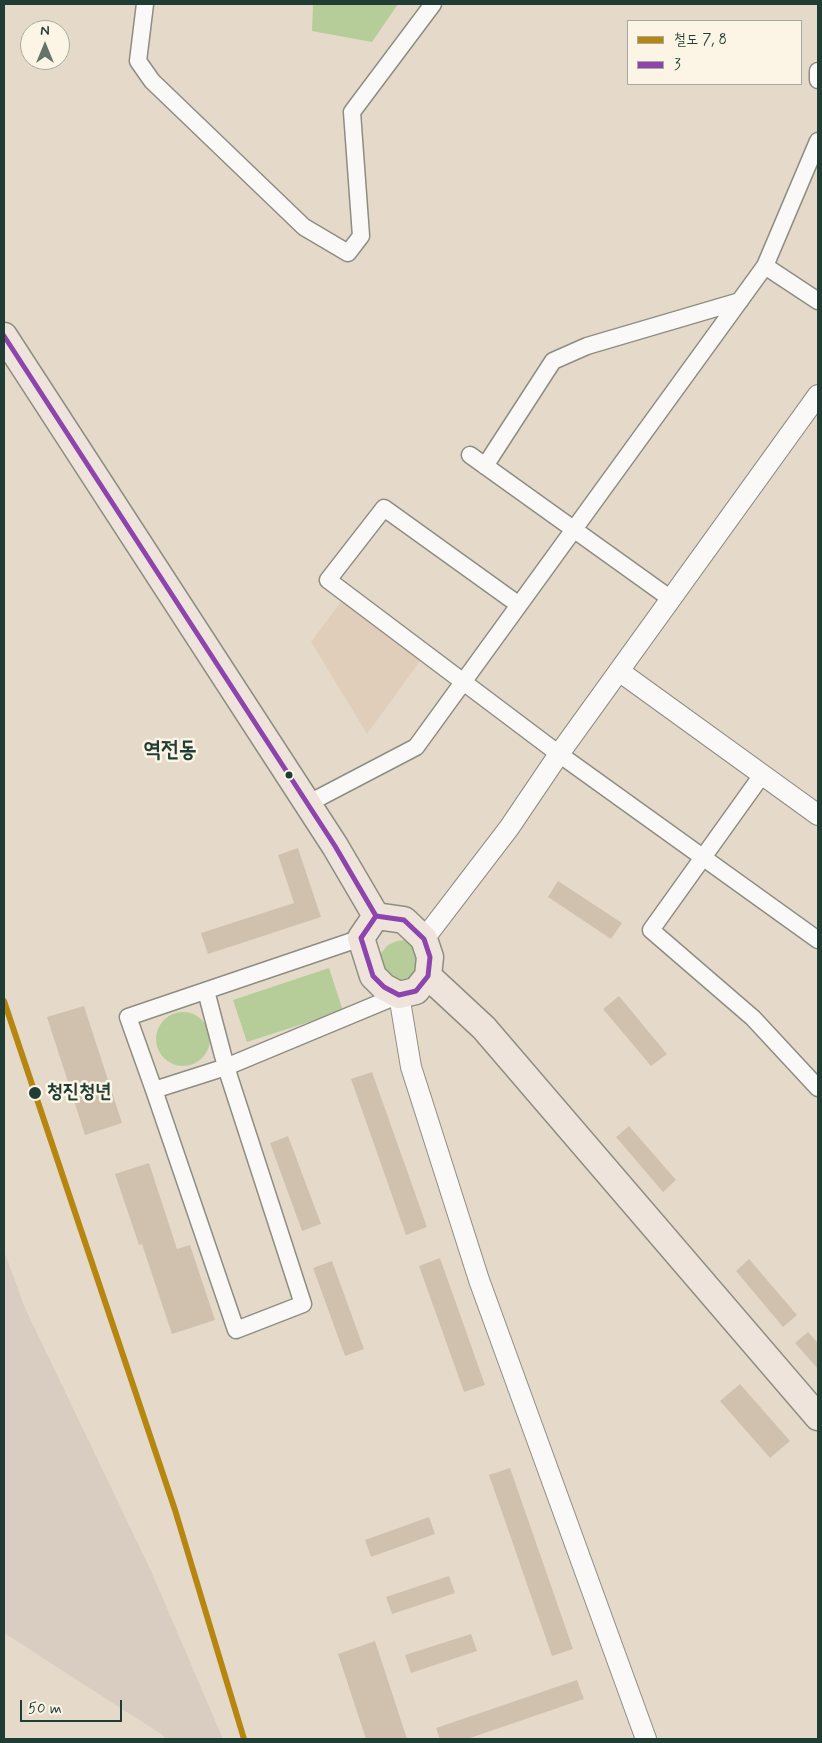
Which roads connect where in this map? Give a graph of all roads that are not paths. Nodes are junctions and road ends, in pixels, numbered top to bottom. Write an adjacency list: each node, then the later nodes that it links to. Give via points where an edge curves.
1 (145, 4): 2 (street, via 138,62 152,80 304,227 348,253 361,236 352,112)
2 (433, 4)
3 (818, 71): 4 (street)
4 (818, 80)
5 (818, 141): 7 (street)
6 (818, 173): 7 (street)
7 (802, 180): 8 (street)
8 (765, 266): 9 (street); 10 (street)
9 (740, 301): 14 (street, via 587,346 553,362); 15 (street)
10 (818, 301)
11 (4, 336): 22 (highway)
12 (818, 395): 16 (street)
13 (470, 455): 14 (street)
14 (485, 466): 15 (street)
15 (574, 529): 16 (street); 17 (street)
16 (671, 599): 18 (street)
17 (519, 605): 19 (street); 19 (street, via 384,508 328,580)
18 (619, 671): 20 (street); 21 (street)
19 (463, 682): 20 (street); 22 (street, via 416,747)
20 (559, 754): 24 (street); 27 (street, via 509,828)
21 (762, 775): 23 (street); 24 (street)
22 (307, 804): 25 (highway)
23 (818, 815)
24 (703, 858): 28 (street); 33 (street, via 650,930 754,1018)
25 (376, 916): 26 (highway); 27 (highway, via 404,920)
26 (361, 938): 30 (street); 31 (highway, via 373,976)
27 (424, 939): 29 (highway, via 430,957)
28 (818, 940)
29 (428, 976): 31 (highway, via 416,990); 35 (highway, via 484,1028)
30 (206, 991): 32 (street); 34 (street, via 128,1017)
31 (399, 995): 32 (street); 36 (street, via 411,1067 479,1280)
32 (226, 1067): 34 (street); 34 (street, via 303,1304 236,1330)
33 (818, 1088)
34 (154, 1090)
35 (818, 1417)
36 (646, 1739)

